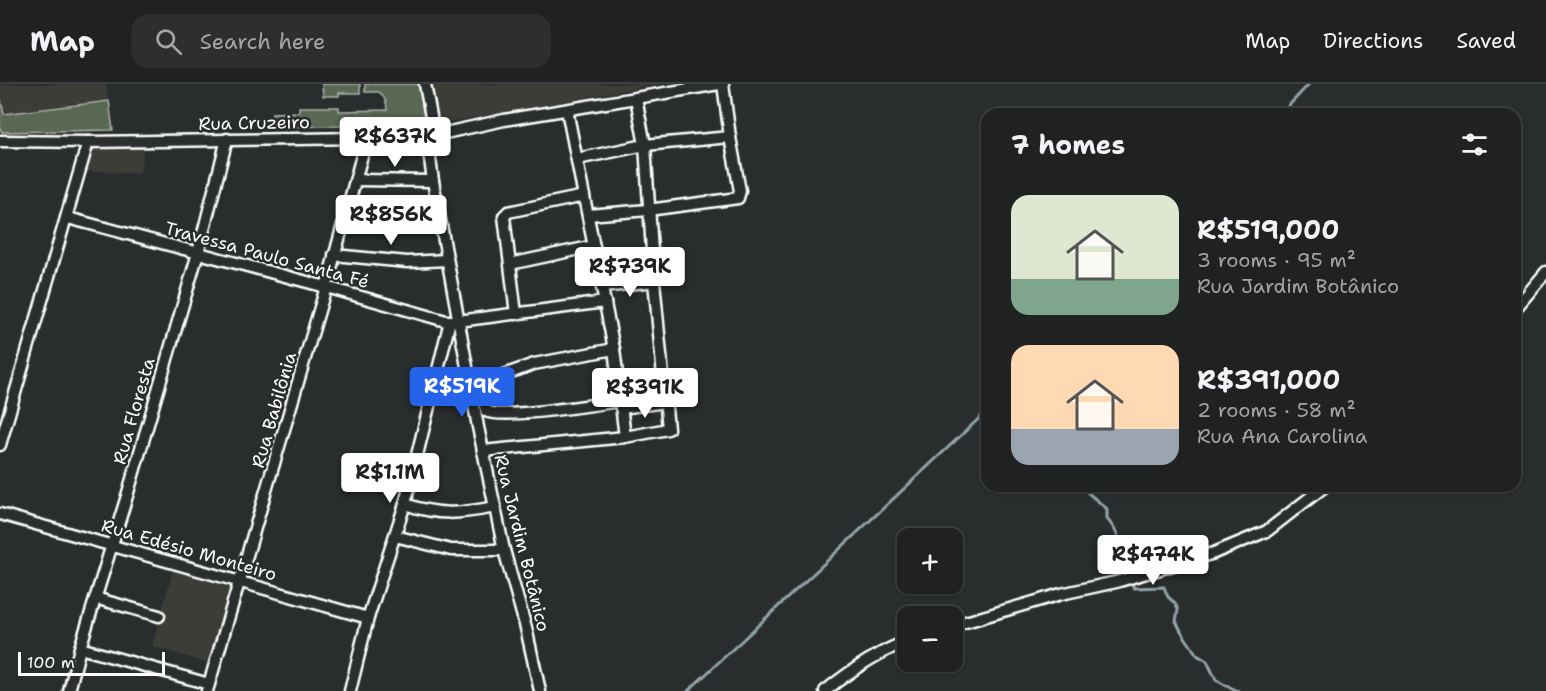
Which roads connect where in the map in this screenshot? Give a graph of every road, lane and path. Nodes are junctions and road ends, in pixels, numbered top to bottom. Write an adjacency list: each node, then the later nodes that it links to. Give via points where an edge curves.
1 (425, 84): 7 (street, Rua Jardim Botânico, via 432,122)
2 (719, 84): 4 (street, Rua Cruzeiro)
3 (723, 84): 8 (street)
4 (636, 98): 5 (street, Rua Cruzeiro); 12 (street)
5 (567, 110): 7 (street, Rua Cruzeiro); 13 (street)
6 (367, 137): 7 (street, Rua Cruzeiro); 9 (street, Rua Cruzeiro); 14 (street, Rua Babilônia)
7 (427, 137): 15 (street, Rua Jardim Botânico)
8 (730, 137): 12 (street); 17 (street, via 738,198)
9 (227, 140): 11 (street, Rua Cruzeiro); 23 (street, Rua Floresta)
10 (0, 141): 11 (street, Rua Cruzeiro)
11 (88, 142): 19 (street)
12 (645, 146): 13 (street); 17 (street)
13 (577, 159): 16 (street)
14 (357, 180): 15 (street); 20 (street, Rua Babilônia)
15 (433, 181): 21 (street, Rua Jardim Botânico)
16 (584, 196): 18 (street); 26 (street, via 505,213)
17 (648, 210): 18 (street); 28 (street)
18 (588, 215): 22 (street)
19 (68, 218): 23 (street, Travessa Paulo Santa Fé); 40 (street)
20 (345, 218): 21 (street); 24 (street, Rua Babilônia)
21 (440, 221): 25 (street, Rua Jardim Botânico)
22 (594, 246): 26 (street); 30 (street)
23 (198, 253): 29 (street, Travessa Paulo Santa Fé); 47 (street, Rua Floresta)
24 (334, 255): 25 (street); 29 (street, Rua Babilônia)
25 (447, 260): 34 (street, Rua Jardim Botânico)
26 (510, 264): 33 (street)
27 (1546, 272): 32 (street)
28 (654, 280): 30 (street); 37 (street)
29 (326, 287): 34 (street, Travessa Paulo Santa Fé); 49 (street, Rua Babilônia)
30 (602, 287): 31 (street)
31 (605, 302): 33 (street); 35 (street)
32 (1521, 302)
33 (516, 314): 34 (street)
34 (454, 321): 36 (street, Rua Jardim Botânico); 43 (street)
35 (614, 349): 36 (street, via 534,364); 38 (street)
36 (475, 382): 38 (street, via 486,411 493,414); 41 (street, Rua Jardim Botânico)
37 (665, 402): 38 (street); 39 (street, via 668,429)
38 (621, 404): 39 (street)
39 (625, 437): 41 (street)
40 (0, 445)
41 (483, 451): 44 (street, Rua Jardim Botânico)
42 (1317, 492): 53 (street, via 1267,531 1214,553)
43 (405, 504): 44 (street, via 452,514); 46 (street)
44 (495, 507): 48 (street, Rua Jardim Botânico)
45 (0, 514): 47 (street, Rua Edésio Monteiro)
46 (395, 536): 48 (street, via 451,550); 52 (street)
47 (110, 546): 49 (street, Rua Edésio Monteiro); 50 (street, Rua Floresta)
48 (504, 550): 59 (street, Rua Jardim Botânico)
49 (240, 582): 52 (street, Rua Edésio Monteiro); 56 (street, Rua Babilônia)
50 (95, 598): 51 (street); 55 (street, Rua Floresta)
51 (159, 616)
52 (368, 618): 58 (street)
53 (963, 623)
54 (897, 646): 60 (street, via 843,676)
55 (80, 648): 56 (street); 57 (street, Rua Floresta)
56 (208, 688)
57 (69, 691)
58 (350, 691)
59 (540, 691)
60 (825, 691)

